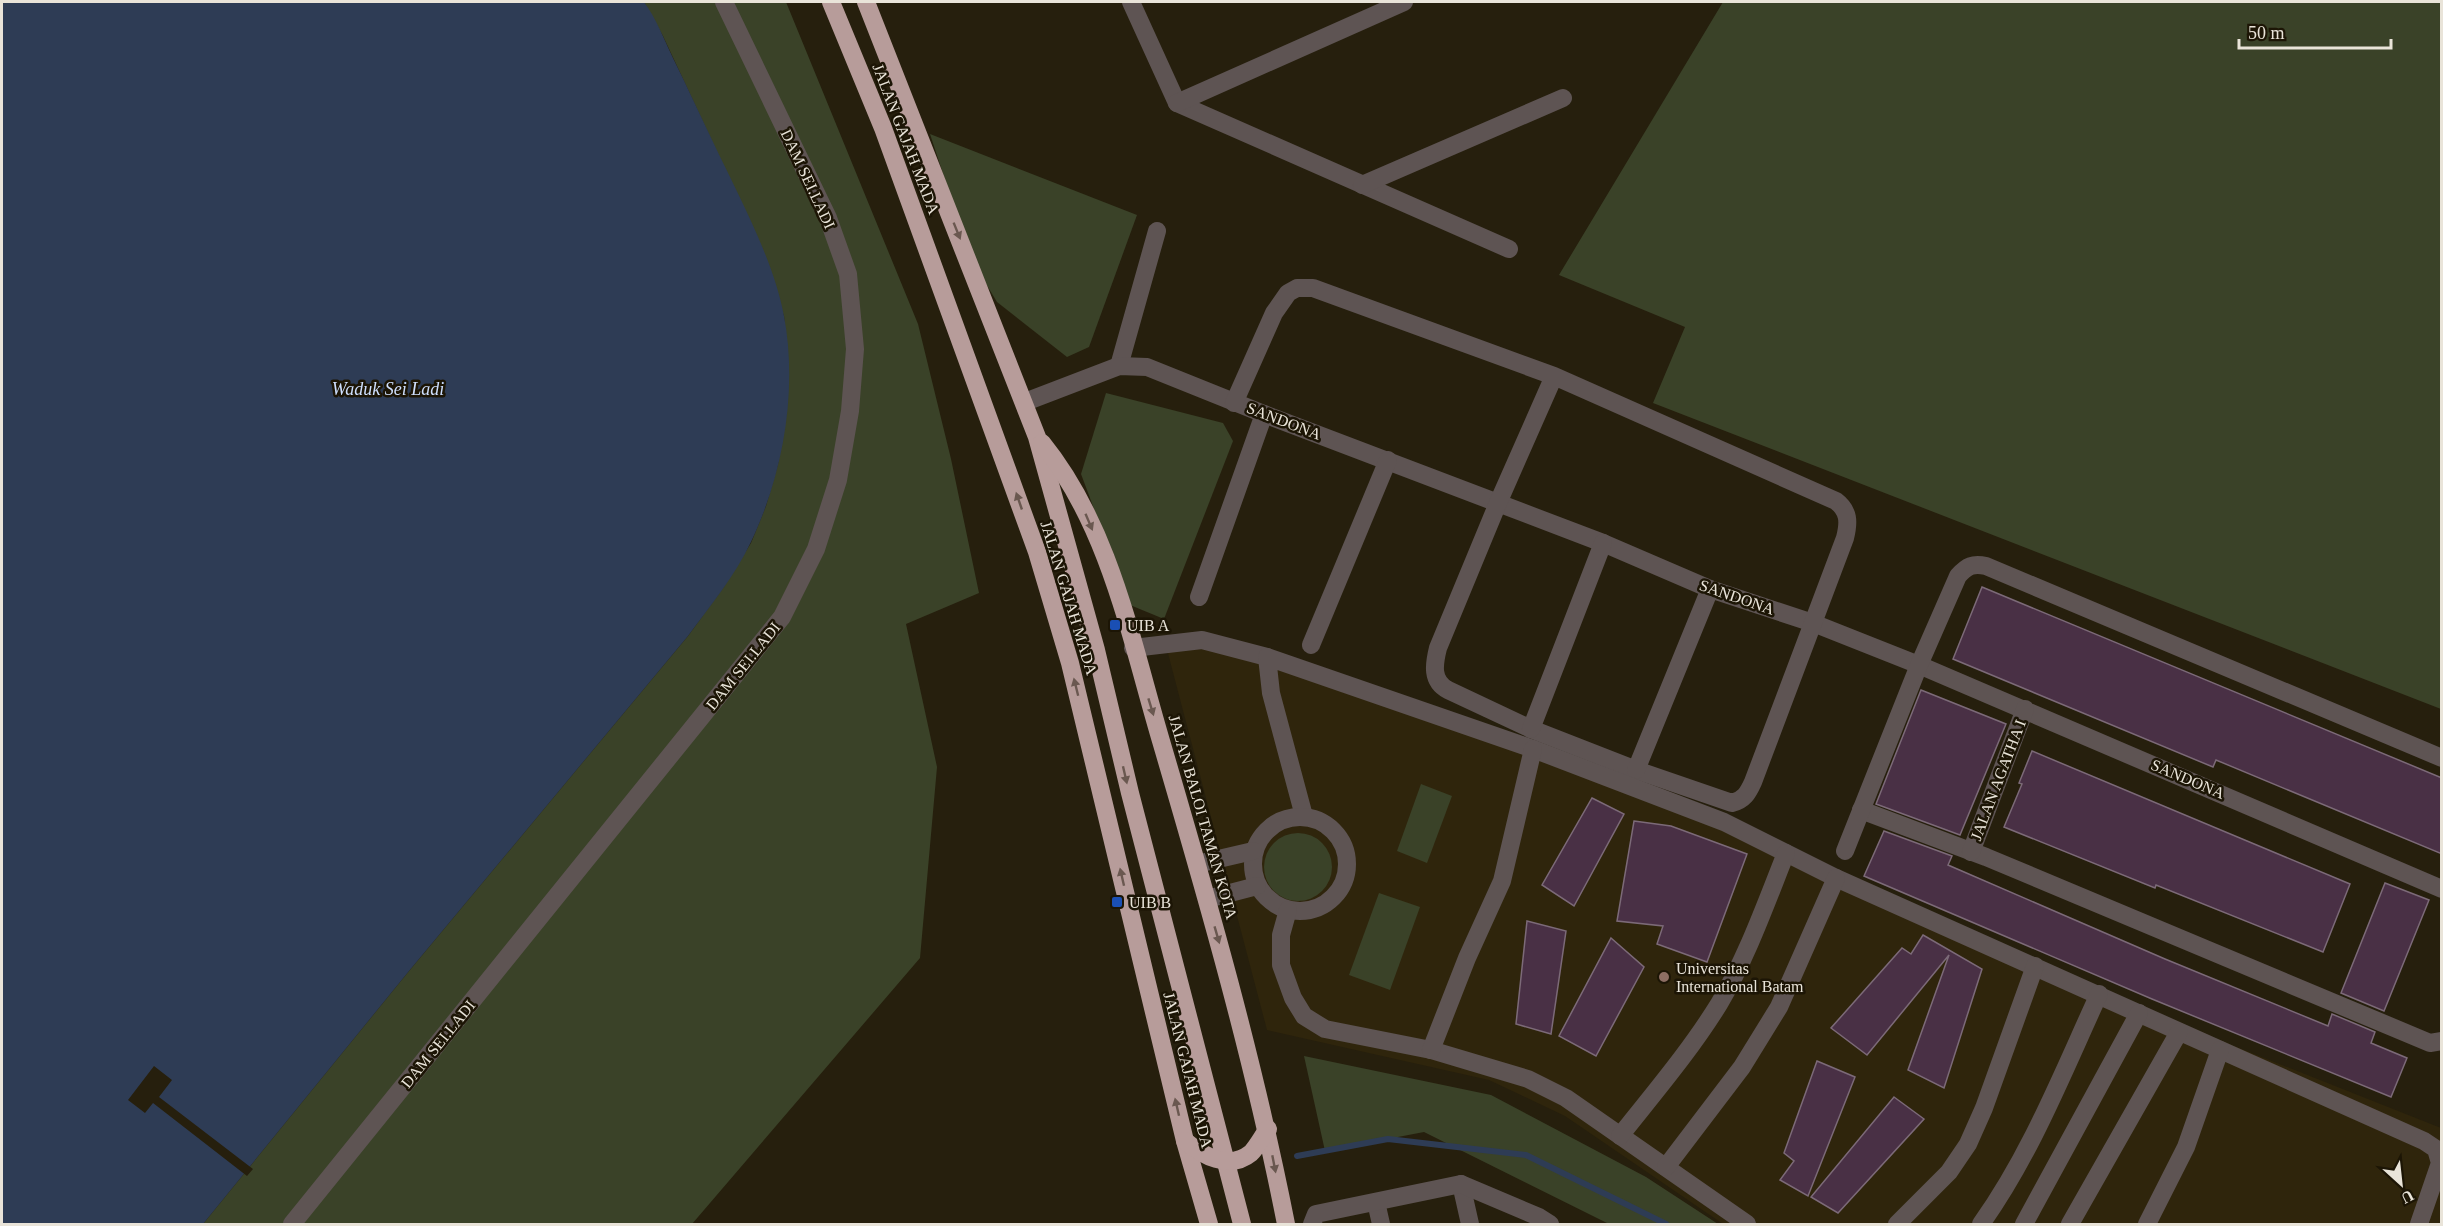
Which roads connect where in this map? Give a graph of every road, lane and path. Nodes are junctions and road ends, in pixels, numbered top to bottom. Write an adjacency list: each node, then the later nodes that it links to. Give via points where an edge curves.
1 (724, 2): 57 (street, DAM SEI.LADI, via 828,218 848,274 855,349 850,411 838,480 816,549 782,617)
2 (831, 2): 53 (highway, JALAN GAJAH MADA, one-way to 2, via 1070,663 1037,552 887,139)
3 (866, 2): 13 (highway, JALAN GAJAH MADA, one-way to 13)
4 (1131, 2): 7 (street)
5 (1404, 2): 7 (street)
6 (1563, 98): 8 (street)
7 (1177, 103): 8 (street)
8 (1362, 185): 10 (street)
9 (1157, 231): 11 (street)
10 (1509, 249)
11 (1119, 366): 13 (street, SANDONA); 14 (street, SANDONA, via 1147,367)
12 (1554, 376): 14 (street, via 1313,288 1297,288 1288,293 1274,313); 18 (street); 22 (street, via 1844,506 1848,524 1845,538)
13 (1025, 402): 16 (highway, JALAN GAJAH MADA)
14 (1234, 402): 15 (street, SANDONA)
15 (1264, 414): 17 (street, SANDONA); 21 (street)
16 (1037, 437): 24 (highway, JALAN BALOI TAMAN KOTA, one-way to 24, via 1080,498 1114,582); 59 (highway, JALAN GAJAH MADA, one-way to 59, via 1096,650)
17 (1388, 460): 18 (street, SANDONA); 23 (street)
18 (1498, 503): 19 (street, SANDONA); 28 (street, via 1438,648 1434,671 1440,686)
19 (1603, 543): 20 (street, SANDONA); 28 (street)
20 (1710, 589): 22 (street, SANDONA); 31 (street)
21 (1199, 597)
22 (1813, 623): 26 (street, SANDONA); 31 (street, via 1753,782 1741,801 1732,803)
23 (1311, 645)
24 (1133, 648): 25 (street, via 1202,640); 38 (highway, JALAN BALOI TAMAN KOTA, one-way to 38)
25 (1267, 657): 29 (street); 33 (street, via 1271,693)
26 (1919, 665): 27 (street, SANDONA); 30 (street, via 1958,576 1966,567 1976,564); 32 (street)
27 (2025, 709): 36 (street, JALAN AGATHA I); 41 (street, SANDONA)
28 (1531, 729): 31 (street)
29 (1533, 749): 37 (street, via 1724,822); 49 (street, via 1502,881)
30 (2442, 758)
31 (1636, 770)
32 (1861, 810): 35 (street); 36 (street)
33 (1304, 816): 34 (street, via 1272,825); 43 (street, via 1319,820 1342,841 1347,872 1342,887 1319,908 1304,912)
34 (1253, 851): 38 (street); 40 (street, via 1252,869)
35 (1845, 851)
36 (1971, 852): 48 (street, via 2430,1043)
37 (1786, 853): 39 (street); 52 (street, via 1719,1002)
38 (1197, 864): 42 (highway, JALAN BALOI TAMAN KOTA)
39 (1836, 878): 44 (street); 54 (street, via 1779,1007 1742,1067)
40 (1257, 886): 42 (street); 43 (street, via 1275,906)
41 (2442, 889)
42 (1207, 899): 51 (highway, JALAN BALOI TAMAN KOTA, one-way to 51)
43 (1288, 910): 49 (street, via 1281,935 1281,964 1304,1016 1325,1029)
44 (2035, 966): 45 (street); 66 (street, via 1968,1144 1949,1172)
45 (2099, 994): 46 (street); 67 (street, via 2041,1121 2005,1191)
46 (2139, 1013): 47 (street); 68 (street)
47 (2179, 1032): 50 (street); 69 (street)
48 (2442, 1041)
49 (1431, 1050): 52 (street, via 1528,1079 1566,1098)
50 (2220, 1050): 70 (street, via 2186,1147); 71 (street, via 2436,1149 2440,1163)
51 (1268, 1129): 53 (highway, via 1250,1154 1233,1160 1214,1160); 60 (highway, JALAN BALOI TAMAN KOTA, one-way to 60)
52 (1620, 1136): 54 (street)
53 (1185, 1141): 58 (highway, JALAN GAJAH MADA)
54 (1666, 1167): 65 (street)
55 (1469, 1187): 56 (street); 63 (street); 64 (street)
56 (1376, 1202): 61 (street, via 1316,1214); 62 (street)
57 (292, 1224)
58 (1209, 1224)
59 (1242, 1224)
60 (1286, 1224)
61 (1312, 1224)
62 (1381, 1224)
63 (1470, 1224)
64 (1550, 1224)
65 (1747, 1224)
66 (1897, 1224)
67 (1981, 1224)
68 (2024, 1224)
69 (2070, 1224)
70 (2146, 1224)
71 (2419, 1224)

